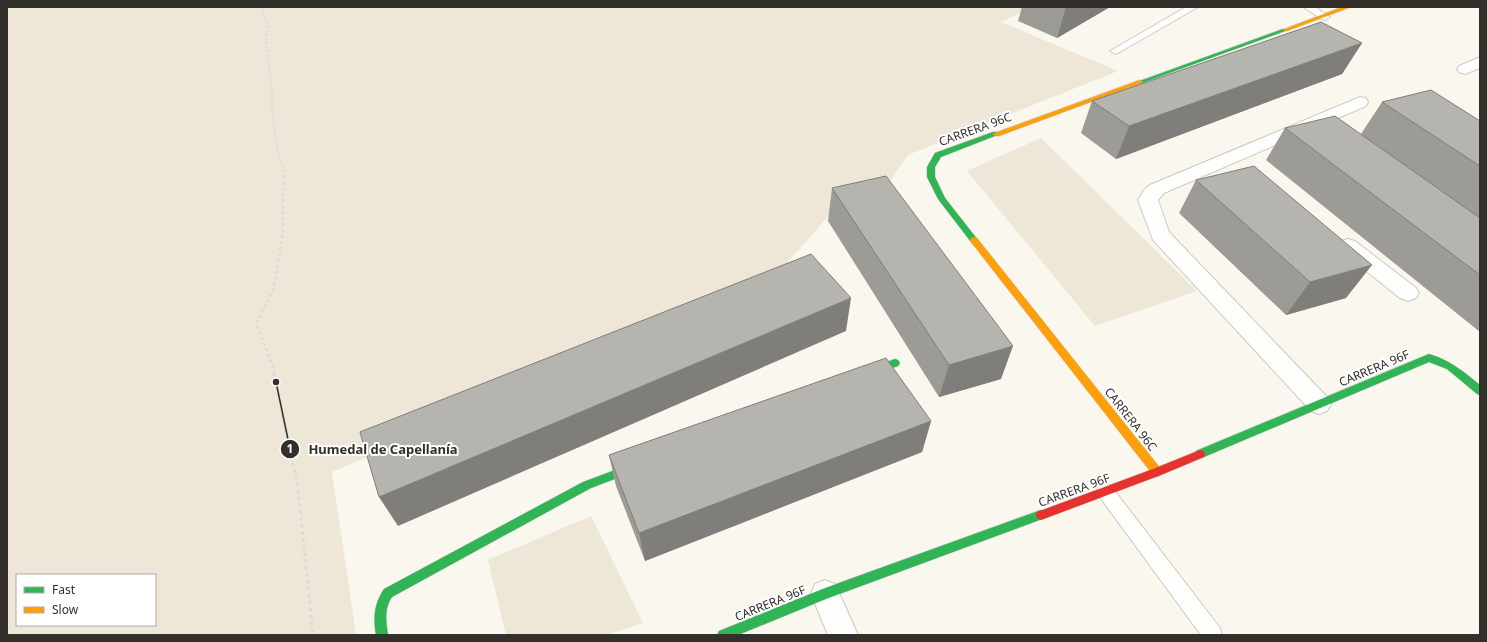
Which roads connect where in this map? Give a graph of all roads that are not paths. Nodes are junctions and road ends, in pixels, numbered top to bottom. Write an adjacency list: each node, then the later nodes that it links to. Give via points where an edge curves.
1 (1193, 7): 5 (lane)
2 (1308, 7): 4 (lane)
3 (1348, 7): 4 (street, CARRERA 96C)
4 (1325, 17): 18 (street, CARRERA 96C, via 938,155 930,164 929,174 942,199)
5 (1115, 51)
6 (1480, 62): 7 (street)
7 (1465, 69)
8 (1360, 102): 9 (street)
9 (1233, 156): 10 (street); 16 (street, via 1151,194 1148,200 1160,235)
10 (1252, 171)
11 (1333, 235): 12 (street)
12 (1408, 294)
13 (895, 362): 14 (street)
14 (851, 380)
15 (1480, 391): 16 (street, CARRERA 96F, via 1444,362 1429,358)
16 (1319, 404): 18 (street, CARRERA 96F)
17 (653, 459): 21 (street, via 587,485 388,593 378,611)
18 (1158, 472): 19 (street, CARRERA 96F)
19 (1105, 491): 20 (street, CARRERA 96F); 24 (lane)
20 (825, 594): 22 (street, CARRERA 96F); 23 (street)
21 (382, 635)
22 (723, 635)
23 (843, 635)
24 (1213, 635)

